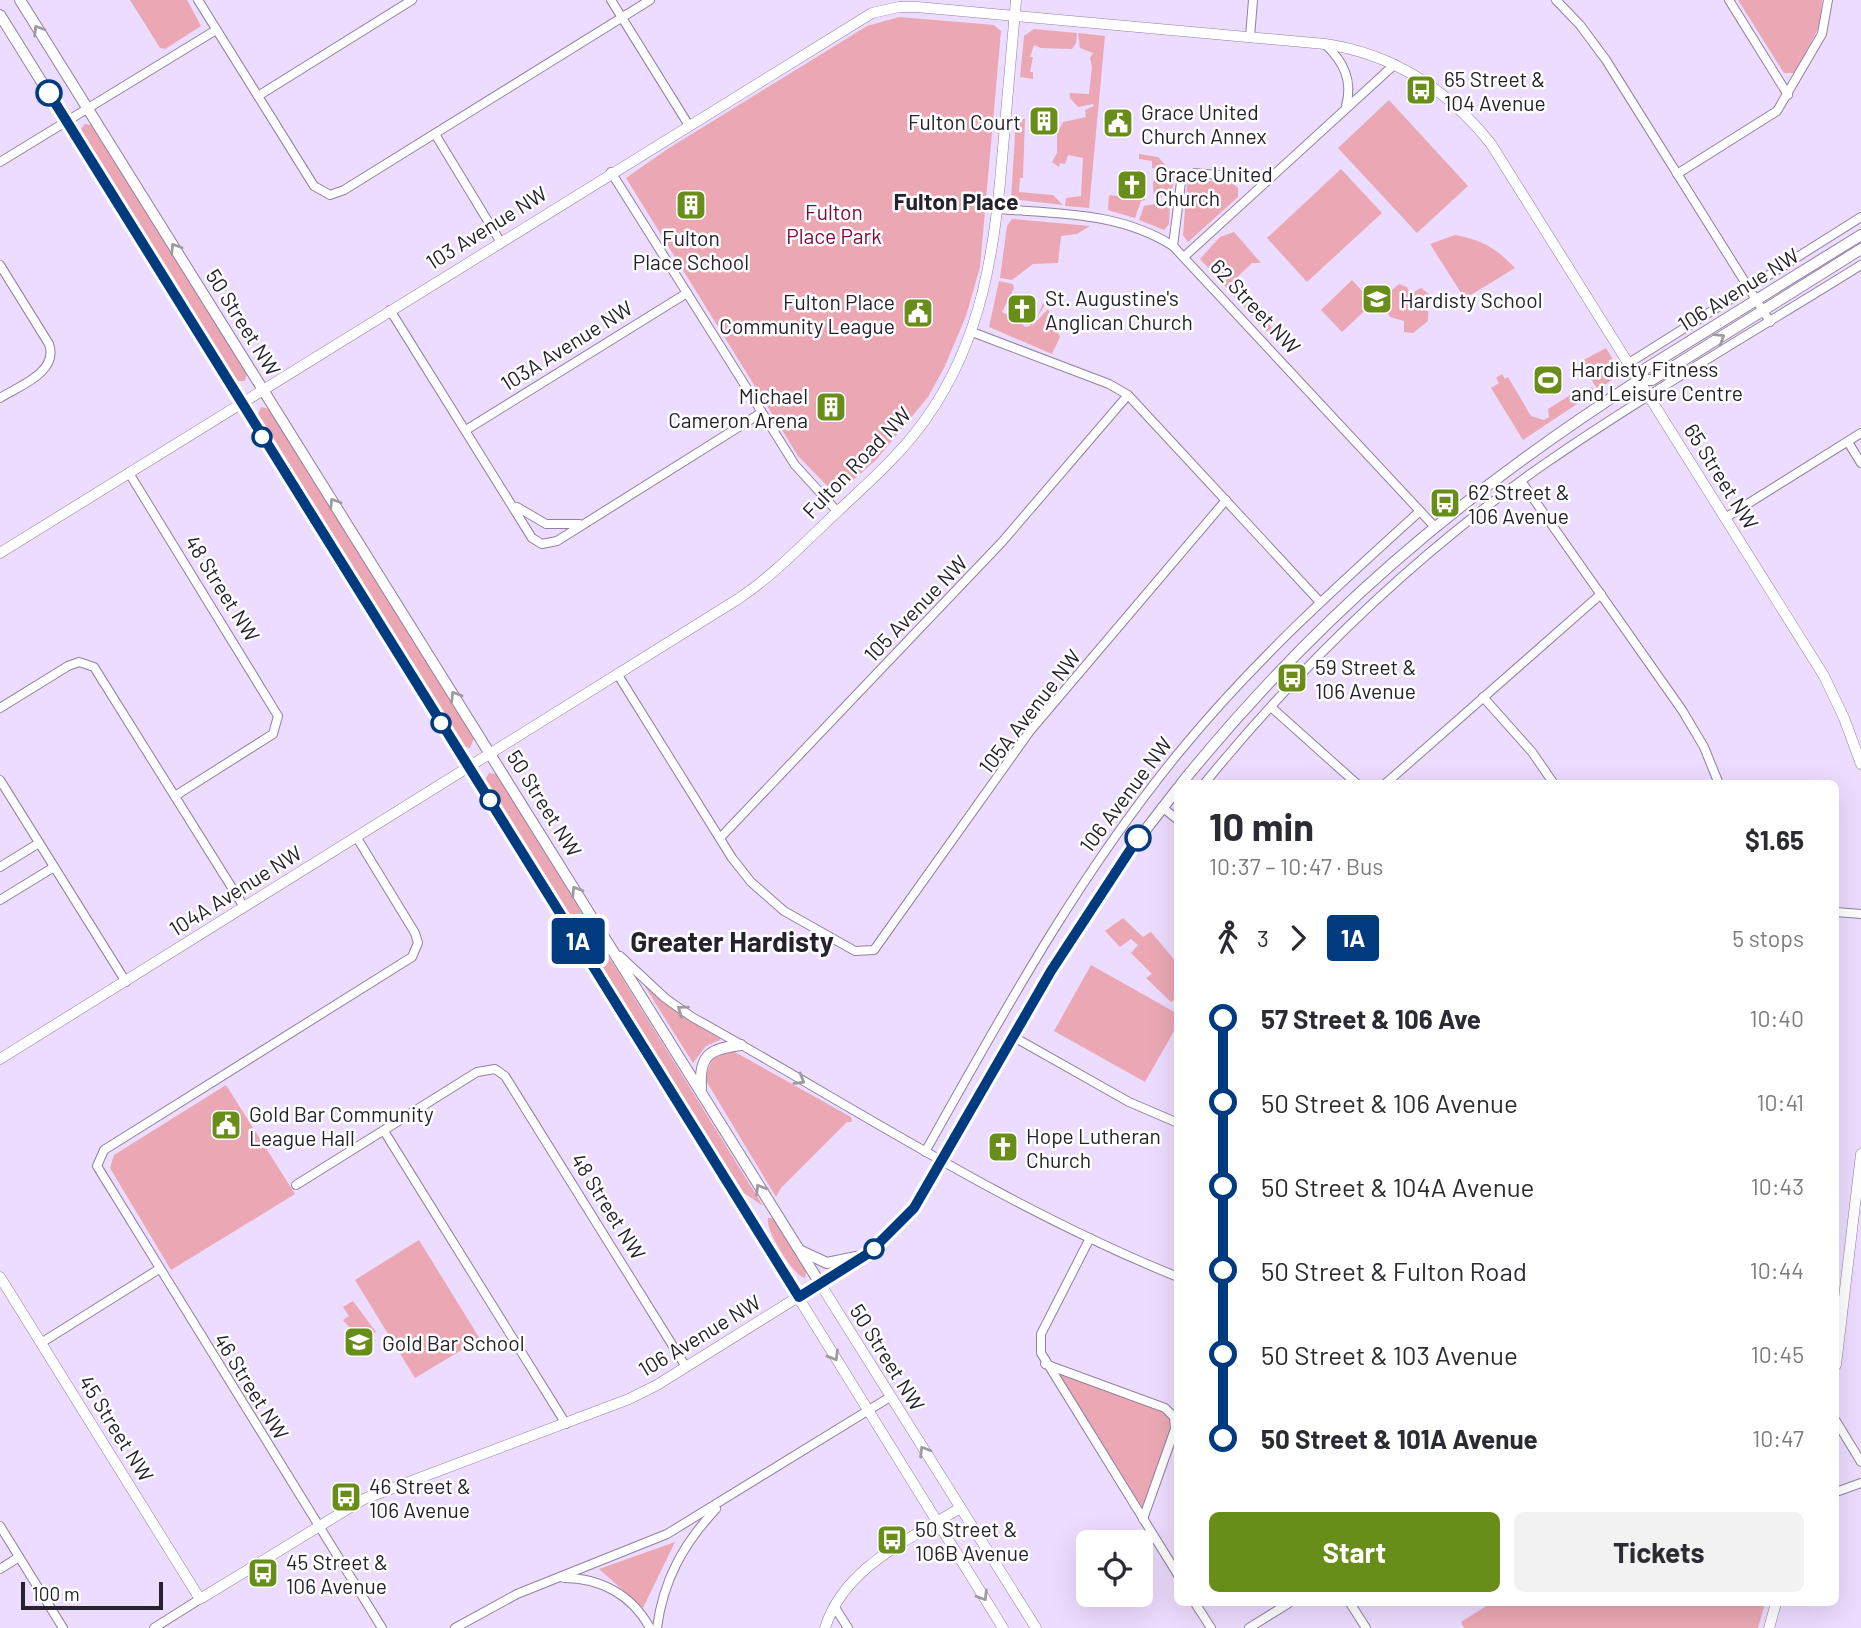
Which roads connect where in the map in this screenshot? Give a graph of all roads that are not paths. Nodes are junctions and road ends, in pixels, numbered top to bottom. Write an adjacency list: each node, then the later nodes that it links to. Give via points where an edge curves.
1 (20, 0): 21 (main road, 50 Street NW, one-way to 1)
2 (198, 0): 14 (street)
3 (412, 0): 19 (street)
4 (611, 0): 13 (street)
5 (650, 0): 13 (street)
6 (1016, 0): 12 (street, Fulton Road NW)
7 (1253, 0): 15 (street)
8 (1556, 0): 27 (street, via 1598,48)
9 (1729, 0): 18 (street)
10 (1828, 0): 18 (street, via 1822,34)
11 (0, 15): 22 (main road)
12 (1014, 16): 15 (street); 23 (street, 103 Avenue NW, via 909,6 879,10); 29 (street, Fulton Road NW)
13 (622, 17): 23 (street); 24 (street)
14 (216, 30): 19 (street); 21 (street)
15 (1250, 37): 16 (street)
16 (1325, 44): 17 (street, via 1356,49); 20 (street, via 1346,71 1349,90)
17 (1395, 64): 20 (street); 45 (street, 65 Street NW, via 1443,95 1491,144)
18 (1788, 95): 27 (street, via 1773,115)
19 (258, 96): 24 (street, via 314,186 326,194 344,190)
20 (1345, 108): 28 (street)
21 (88, 109): 22 (street); 47 (main road, 50 Street NW, one-way to 21)
22 (66, 122): 25 (street); 51 (main road)
23 (688, 124): 26 (street, 103 Avenue NW)
24 (435, 134): 32 (street)
25 (0, 162)
26 (611, 172): 32 (street, 103 Avenue NW); 39 (street)
27 (1677, 174): 38 (street)
28 (1269, 179): 33 (street, via 1186,176 1181,181); 35 (street)
29 (998, 209): 33 (street, 62 Street NW, via 1108,219); 44 (street, Fulton Road NW, via 987,282)
30 (1861, 217): 38 (street, 106 Avenue NW)
31 (1861, 235): 40 (main road, 106 Avenue NW)
32 (500, 241): 41 (street, 103 Avenue NW)
33 (1173, 246): 35 (street, 62 Street NW)
34 (1861, 249): 42 (main road, 106 Avenue NW)
35 (1185, 256): 62 (street, 62 Street NW)
36 (0, 265): 50 (street, via 50,344 51,359 40,373)
37 (1861, 265): 43 (street)
38 (1749, 289): 40 (street); 45 (street, 106 Avenue NW)
39 (687, 293): 52 (street); 53 (street, 103A Avenue NW)
40 (1756, 300): 42 (street); 46 (main road, 106 Avenue NW, via 1646,369)
41 (390, 310): 47 (street, 103 Avenue NW); 53 (street)
42 (1763, 311): 43 (street); 46 (main road, 106 Avenue NW, one-way to 42, via 1652,380)
43 (1770, 322): 49 (street)
44 (972, 332): 48 (street, via 1109,384); 61 (street, Fulton Road NW, via 948,384 924,421)
45 (1629, 362): 46 (street, 65 Street NW)
46 (1639, 380): 49 (street, 65 Street NW); 65 (main road, 106 Avenue NW, via 1508,468)
47 (264, 389): 51 (street, 103 Avenue NW); 73 (main road, 50 Street NW, one-way to 47)
48 (1128, 396): 60 (street); 88 (street, 105 Avenue NW, via 1002,542)
49 (1649, 396): 58 (street); 63 (street, 65 Street NW)
50 (0, 398)
51 (242, 403): 57 (street, 103 Avenue NW); 75 (main road)
52 (761, 413): 61 (street, via 800,473); 64 (street)
53 (466, 430): 59 (street)
54 (1861, 433): 55 (street)
55 (1848, 442): 56 (street); 63 (street)
56 (1861, 463)
57 (129, 473): 66 (street, 103 Avenue NW); 84 (street, 48 Street NW, via 274,707 278,725 269,737)
58 (1521, 481): 67 (street); 71 (street, via 1390,588)
59 (509, 500): 64 (street, via 524,514 546,524); 64 (street, via 532,538 542,544 557,541)
60 (1226, 500): 68 (street); 88 (street, 105A Avenue NW, via 1030,731 901,916 870,951 855,951 776,905 745,875)
61 (837, 511): 69 (street, Fulton Road NW, via 748,592)
62 (1420, 511): 65 (street, 62 Street NW); 68 (street, 106 Avenue NW)
63 (1725, 518): 74 (street, 65 Street NW, via 1824,676)
64 (586, 523)
65 (1434, 526): 77 (main road, 106 Avenue NW, via 1293,656)
66 (0, 553)
67 (1601, 594): 70 (street); 82 (street, via 1693,728)
68 (1320, 602): 104 (street, 106 Avenue NW, via 1204,723 1121,829 1050,933)
69 (618, 675): 73 (street, Fulton Road NW); 88 (street)
70 (1483, 697): 80 (street); 81 (street)
71 (1270, 707): 78 (street); 79 (street)
72 (0, 708): 84 (street, via 68,666 84,663 99,674)
73 (491, 753): 75 (street, 104A Avenue NW); 96 (main road, 50 Street NW, one-way to 73)
74 (1861, 764)
75 (469, 767): 87 (street, 104A Avenue NW); 115 (main road)
76 (0, 780): 89 (street)
77 (1184, 780)
78 (1207, 780)
79 (1352, 780)
80 (1390, 780)
81 (1552, 780)
82 (1717, 780)
83 (1174, 792): 85 (main road, 106 Avenue NW)
84 (175, 796): 93 (street)
85 (1162, 807): 86 (street); 98 (main road, 106 Avenue NW, via 1091,907)
86 (1174, 816)
87 (357, 838): 93 (street, 104A Avenue NW); 111 (street, 46 Street NW, via 415,933 417,948 408,961 104,1150 98,1160 100,1174)
88 (720, 838)
89 (39, 843): 90 (street); 91 (street)
90 (0, 867)
91 (54, 867): 92 (street); 97 (street)
92 (0, 900)
93 (244, 907): 97 (street, 104A Avenue NW)
94 (1839, 912): 95 (street)
95 (1861, 914)
96 (613, 949): 99 (street, one-way to 96, via 665,998); 101 (main road, 50 Street NW)
97 (126, 982): 100 (street, 104A Avenue NW)
98 (1012, 1036): 102 (street, via 1122,1098); 106 (main road, 106 Avenue NW)
99 (741, 1045): 101 (main road, via 719,1048 708,1056 700,1075); 104 (street, one-way to 104)
100 (0, 1059)
101 (701, 1091): 109 (main road, 50 Street NW, one-way to 101)
102 (1174, 1121)
103 (384, 1130): 107 (street); 119 (street, 48 Street NW, via 477,1072 495,1069 505,1076); 123 (street)
104 (925, 1152): 106 (street)
105 (1861, 1154): 116 (street)
106 (942, 1162): 108 (street); 110 (main road, 106 Avenue NW, via 914,1208)
107 (296, 1185)
108 (1090, 1238): 112 (street); 118 (street, via 1041,1334)
109 (796, 1247): 110 (main road, via 827,1263); 114 (main road, 50 Street NW)
110 (869, 1253): 114 (main road, 106 Avenue NW)
111 (159, 1269): 117 (street); 134 (street, 46 Street NW)
112 (1174, 1275)
113 (0, 1277): 117 (street, 45 Street NW)
114 (821, 1285): 115 (main road, 106 Avenue NW); 120 (street, 50 Street NW)
115 (799, 1297): 119 (street, 106 Avenue NW); 121 (street, one-way to 121)
116 (1839, 1341)
117 (41, 1343): 139 (street, 45 Street NW)
118 (1045, 1364): 122 (street, via 1164,1408); 131 (street)
119 (686, 1367): 123 (street, 106 Avenue NW, via 629,1399)
120 (890, 1397): 121 (street); 130 (street, 50 Street NW, one-way to 120)
121 (868, 1411): 129 (street); 132 (street)
122 (1174, 1417)
123 (566, 1424): 134 (street, 106 Avenue NW, via 376,1493)
124 (1839, 1426): 126 (street)
125 (1174, 1432): 131 (street)
126 (1861, 1462)
127 (1861, 1483): 128 (street)
128 (1839, 1491)
129 (723, 1502): 138 (street, via 654,1540); 150 (street, via 676,1561)
130 (960, 1508): 132 (street); 154 (street, 50 Street NW)
131 (1143, 1519): 137 (street)
132 (937, 1522): 140 (street, via 865,1568); 153 (street, one-way to 153)
133 (0, 1526): 135 (street)
134 (318, 1526): 139 (street, 106 Avenue NW); 147 (street, 46 Street NW)
135 (19, 1557): 136 (street); 145 (street)
136 (0, 1569)
137 (1174, 1569)
138 (558, 1578): 148 (street); 149 (street, via 588,1580 616,1591)
139 (200, 1599): 146 (street, 106 Avenue NW)
140 (834, 1606): 151 (street); 152 (street)
141 (1197, 1606): 155 (street)
142 (1284, 1606): 156 (street)
143 (1352, 1606): 157 (street)
144 (1775, 1606): 158 (street)
145 (63, 1628)
146 (154, 1628)
147 (382, 1628)
148 (455, 1628)
149 (650, 1628)
150 (657, 1628)
151 (825, 1628)
152 (848, 1628)
153 (1003, 1628)
154 (1036, 1628)
155 (1211, 1628)
156 (1249, 1628)
157 (1366, 1628)
158 (1769, 1628)

